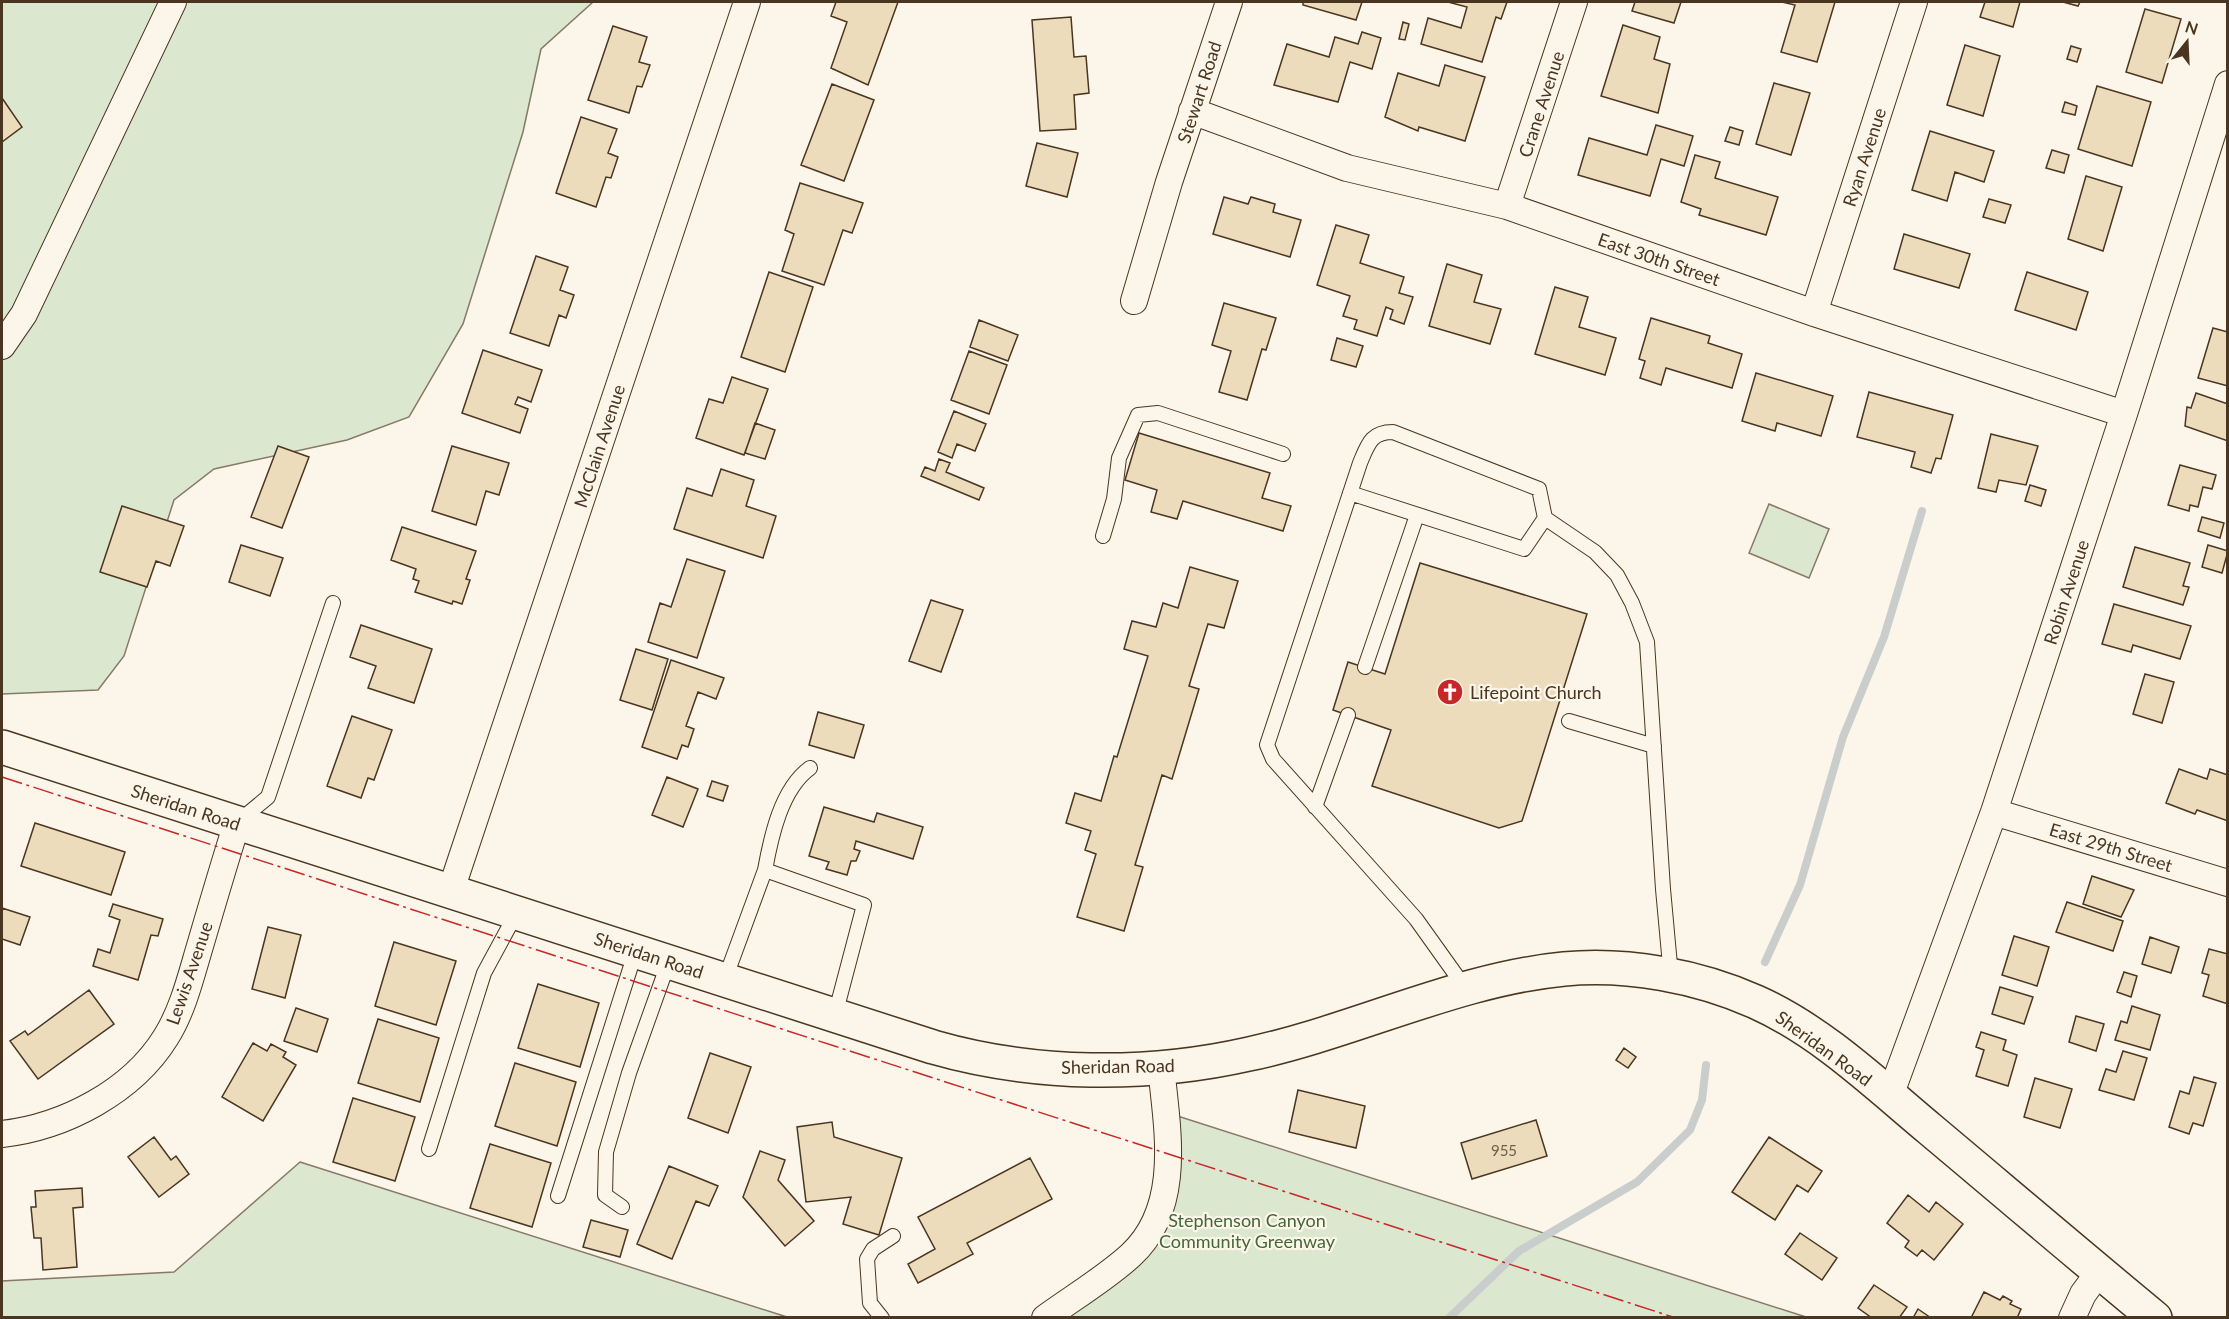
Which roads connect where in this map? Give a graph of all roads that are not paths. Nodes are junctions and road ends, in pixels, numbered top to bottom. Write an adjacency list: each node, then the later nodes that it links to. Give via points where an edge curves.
1 (173, 2): 11 (street, via 24,314)
2 (747, 2): 30 (street, McClain Avenue)
3 (1228, 2): 7 (street, Stewart Road)
4 (1574, 2): 8 (street, Crane Avenue)
5 (1914, 2): 10 (street, Ryan Avenue)
6 (2228, 84): 12 (street, Robin Avenue)
7 (1192, 111): 8 (street, East 30th Street, via 1347,168); 9 (street, Stewart Road)
8 (1507, 206): 10 (street, East 30th Street)
9 (1134, 301)
10 (1814, 313): 12 (street, East 30th Street)
11 (2, 346)
12 (2124, 414): 26 (street, Robin Avenue)
13 (1283, 454): 17 (lane, via 1158,413 1138,415 1119,458 1114,499)
14 (1350, 493): 15 (lane); 16 (lane, via 1370,438 1381,432 1393,432 1539,489); 25 (lane, via 1267,745 1273,759)
15 (1418, 515): 16 (lane, via 1524,549); 19 (lane)
16 (1545, 518): 22 (lane, via 1595,552 1617,575 1632,603 1647,642)
17 (1103, 536)
18 (333, 603): 27 (lane, via 268,797)
19 (1365, 667)
20 (1348, 715): 25 (lane)
21 (1569, 721): 22 (lane)
22 (1654, 746): 34 (lane)
23 (2, 747): 27 (main road, Sheridan Road)
24 (810, 768): 28 (lane, via 801,775 785,802)
25 (1316, 807): 36 (lane, via 1416,919)
26 (1994, 812): 29 (street, East 29th Street); 39 (street, Robin Avenue)
27 (237, 823): 30 (main road, Sheridan Road); 40 (street, Lewis Avenue, via 191,976 166,1037 124,1084 91,1106 57,1121)
28 (765, 870): 35 (lane); 37 (lane, via 864,905)
29 (2228, 883)
30 (451, 890): 31 (main road, Sheridan Road)
31 (517, 912): 32 (main road, Sheridan Road); 41 (lane, via 484,973)
32 (636, 950): 33 (main road, Sheridan Road); 42 (lane)
33 (669, 961): 35 (main road, Sheridan Road); 43 (lane, via 606,1152 604,1195)
34 (1671, 976): 36 (main road, Sheridan Road, via 1616,968 1562,969); 39 (main road, Sheridan Road, via 1713,986 1786,1017)
35 (725, 979): 37 (main road, Sheridan Road)
36 (1467, 990): 38 (main road, Sheridan Road, via 1254,1053)
37 (835, 1015): 38 (main road, Sheridan Road, via 961,1055 1014,1065)
38 (1161, 1067): 47 (street, via 1169,1173 1164,1200 1144,1241 1131,1255)
39 (1890, 1096): 45 (main road, Sheridan Road)
40 (2, 1134)
41 (429, 1149)
42 (558, 1196)
43 (622, 1207)
44 (893, 1236): 46 (lane, via 873,1249 867,1259 870,1303)
45 (2100, 1272): 48 (street); 49 (main road, Sheridan Road)
46 (882, 1317)
47 (1046, 1317)
48 (2072, 1317)
49 (2156, 1317)

